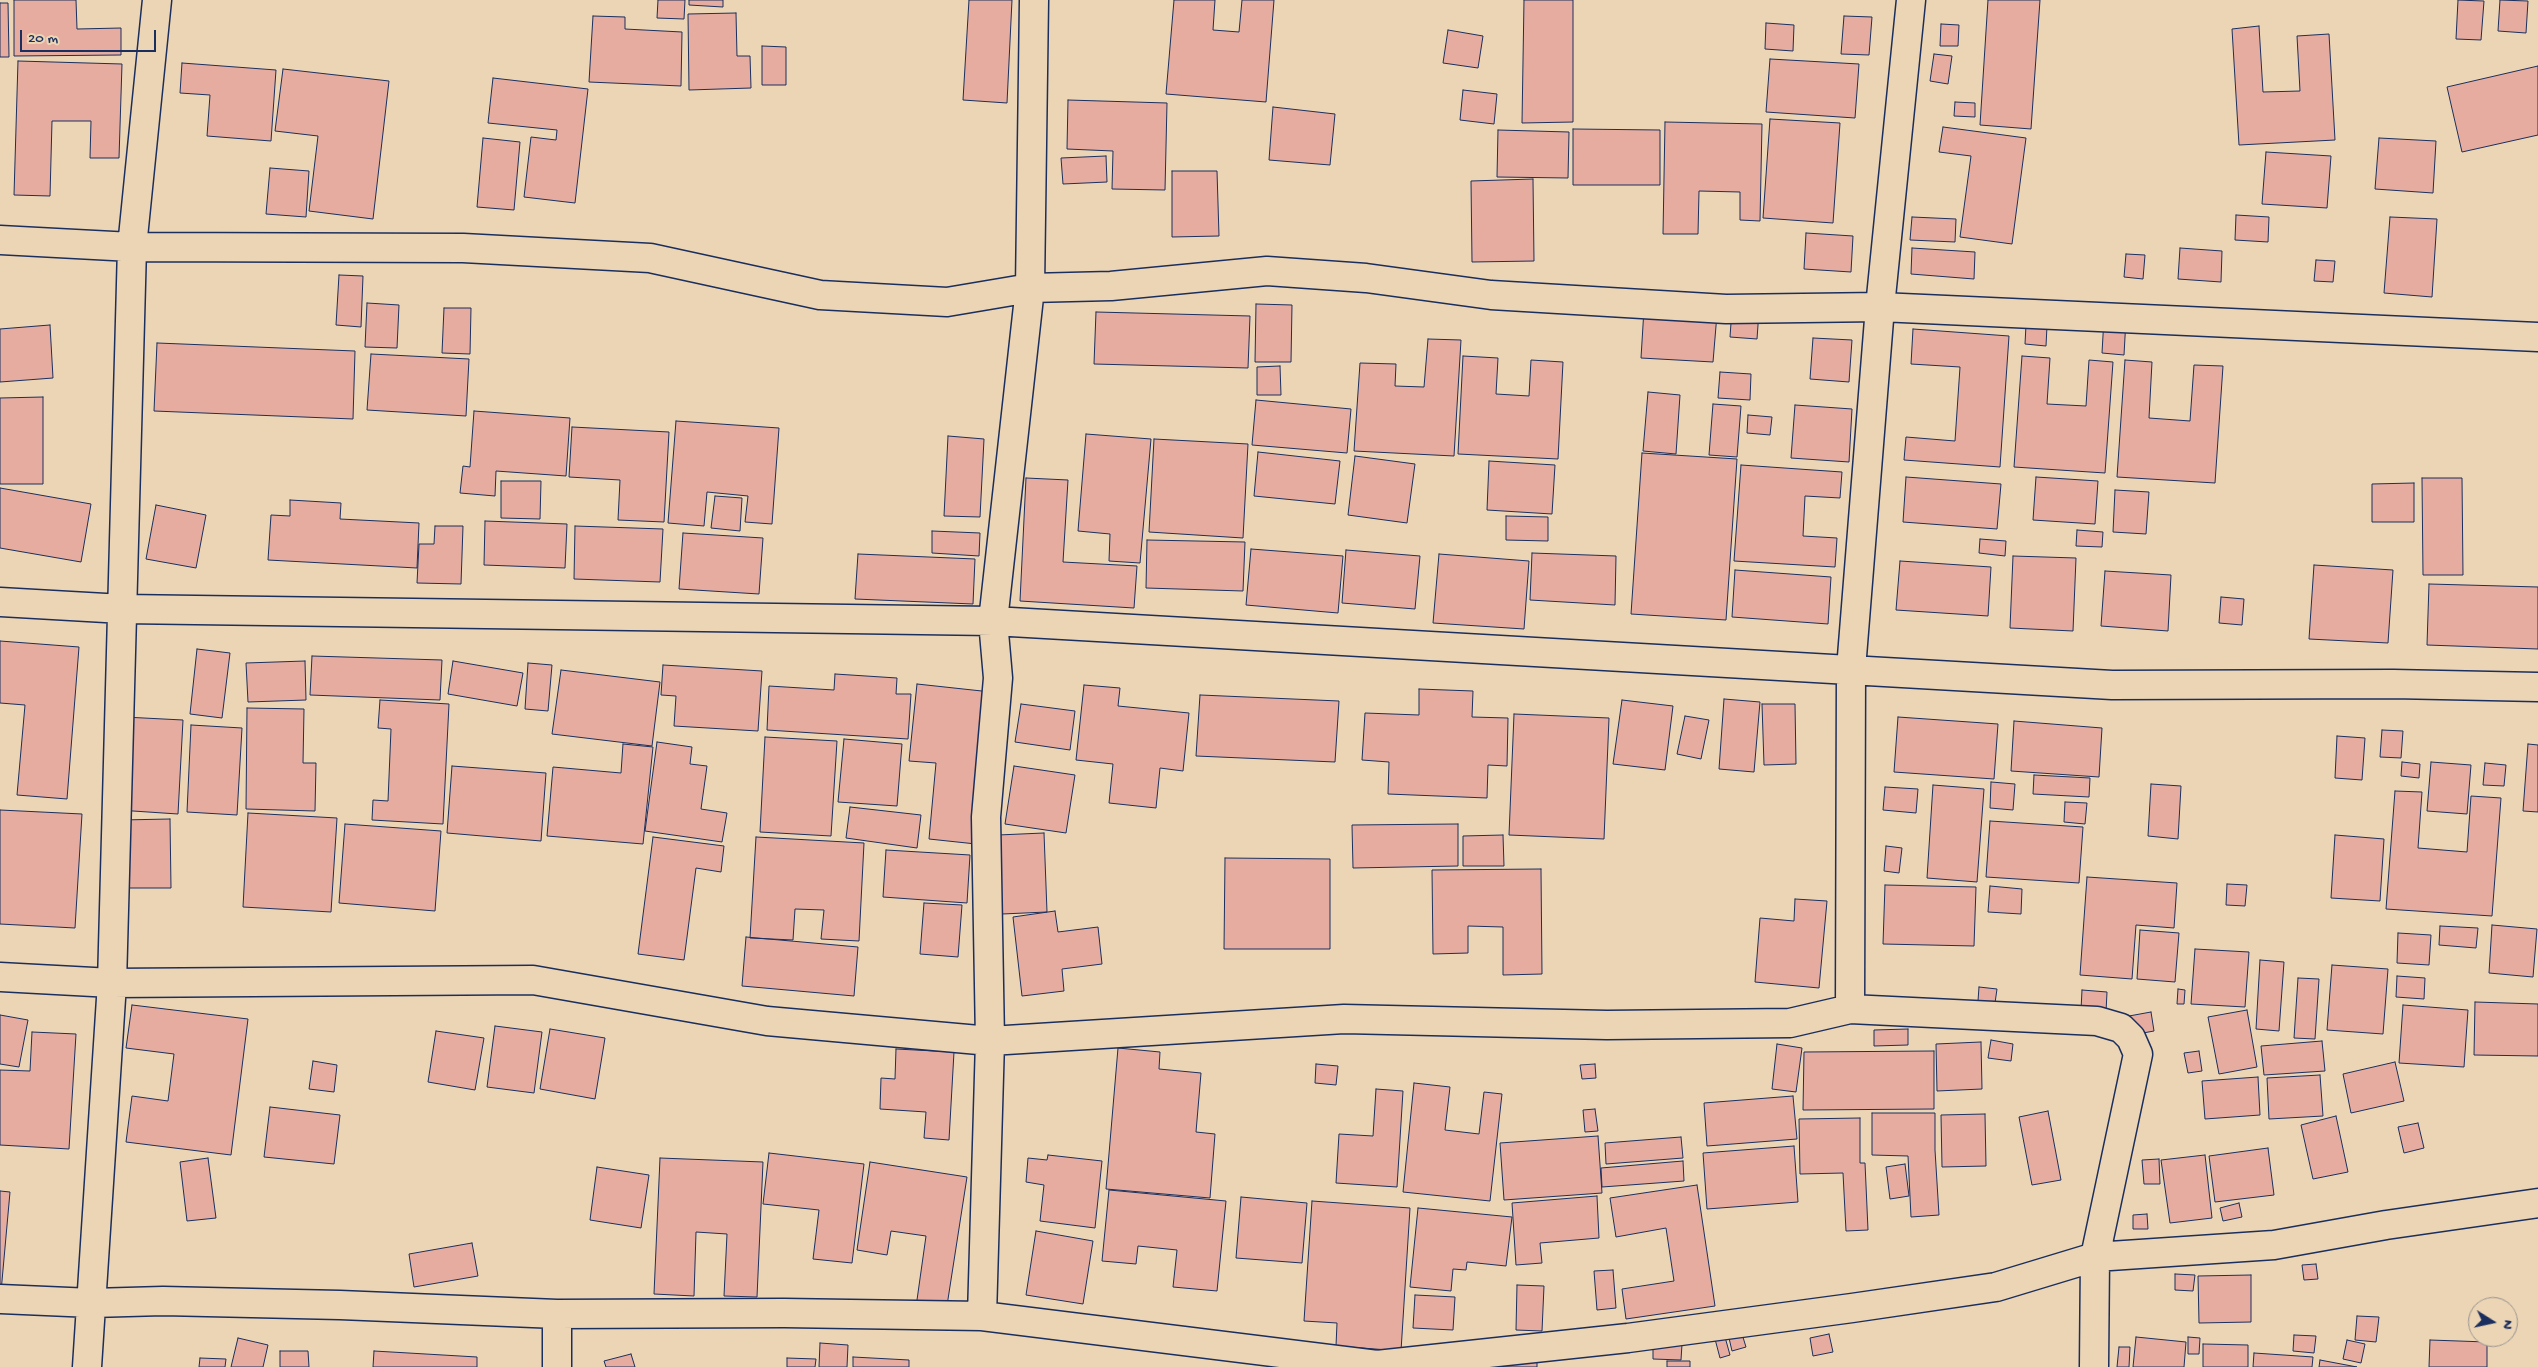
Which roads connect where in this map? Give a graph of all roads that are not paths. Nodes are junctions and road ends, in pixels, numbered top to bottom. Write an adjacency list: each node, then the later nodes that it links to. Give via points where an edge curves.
1 (157, 0): 5 (street)
2 (1034, 0): 6 (street)
3 (1911, 0): 7 (street)
4 (0, 240): 5 (street)
5 (132, 247): 6 (street, via 463,248 650,258 820,295 947,302); 10 (street)
6 (1030, 288): 7 (street, via 1111,286 1268,271 1366,278 1501,296 1726,309); 11 (street)
7 (1880, 307): 8 (street); 12 (street)
8 (2538, 337)
9 (0, 602): 10 (street)
10 (122, 609): 11 (street); 15 (street)
11 (993, 621): 12 (street); 17 (street, via 998,678 986,817)
12 (1851, 669): 13 (street, via 2112,685); 16 (street)
13 (2538, 687)
14 (0, 978): 15 (street)
15 (112, 983): 17 (street, via 533,980 766,1021); 21 (street)
16 (1850, 1009): 17 (street, via 1790,1023 1607,1025 1344,1019); 19 (street, via 2097,1020 2121,1028 2131,1038 2138,1054)
17 (990, 1041): 23 (street)
18 (2538, 1203): 19 (street, via 2386,1224 2274,1245)
19 (2096, 1257): 24 (street, via 1986,1288 1628,1338); 27 (street)
20 (0, 1299): 21 (street)
21 (92, 1302): 22 (street, via 330,1304); 25 (street)
22 (557, 1314): 23 (street); 26 (street)
23 (982, 1316): 24 (street)
24 (1378, 1366)
25 (87, 1367)
26 (557, 1367)
27 (2094, 1367)

